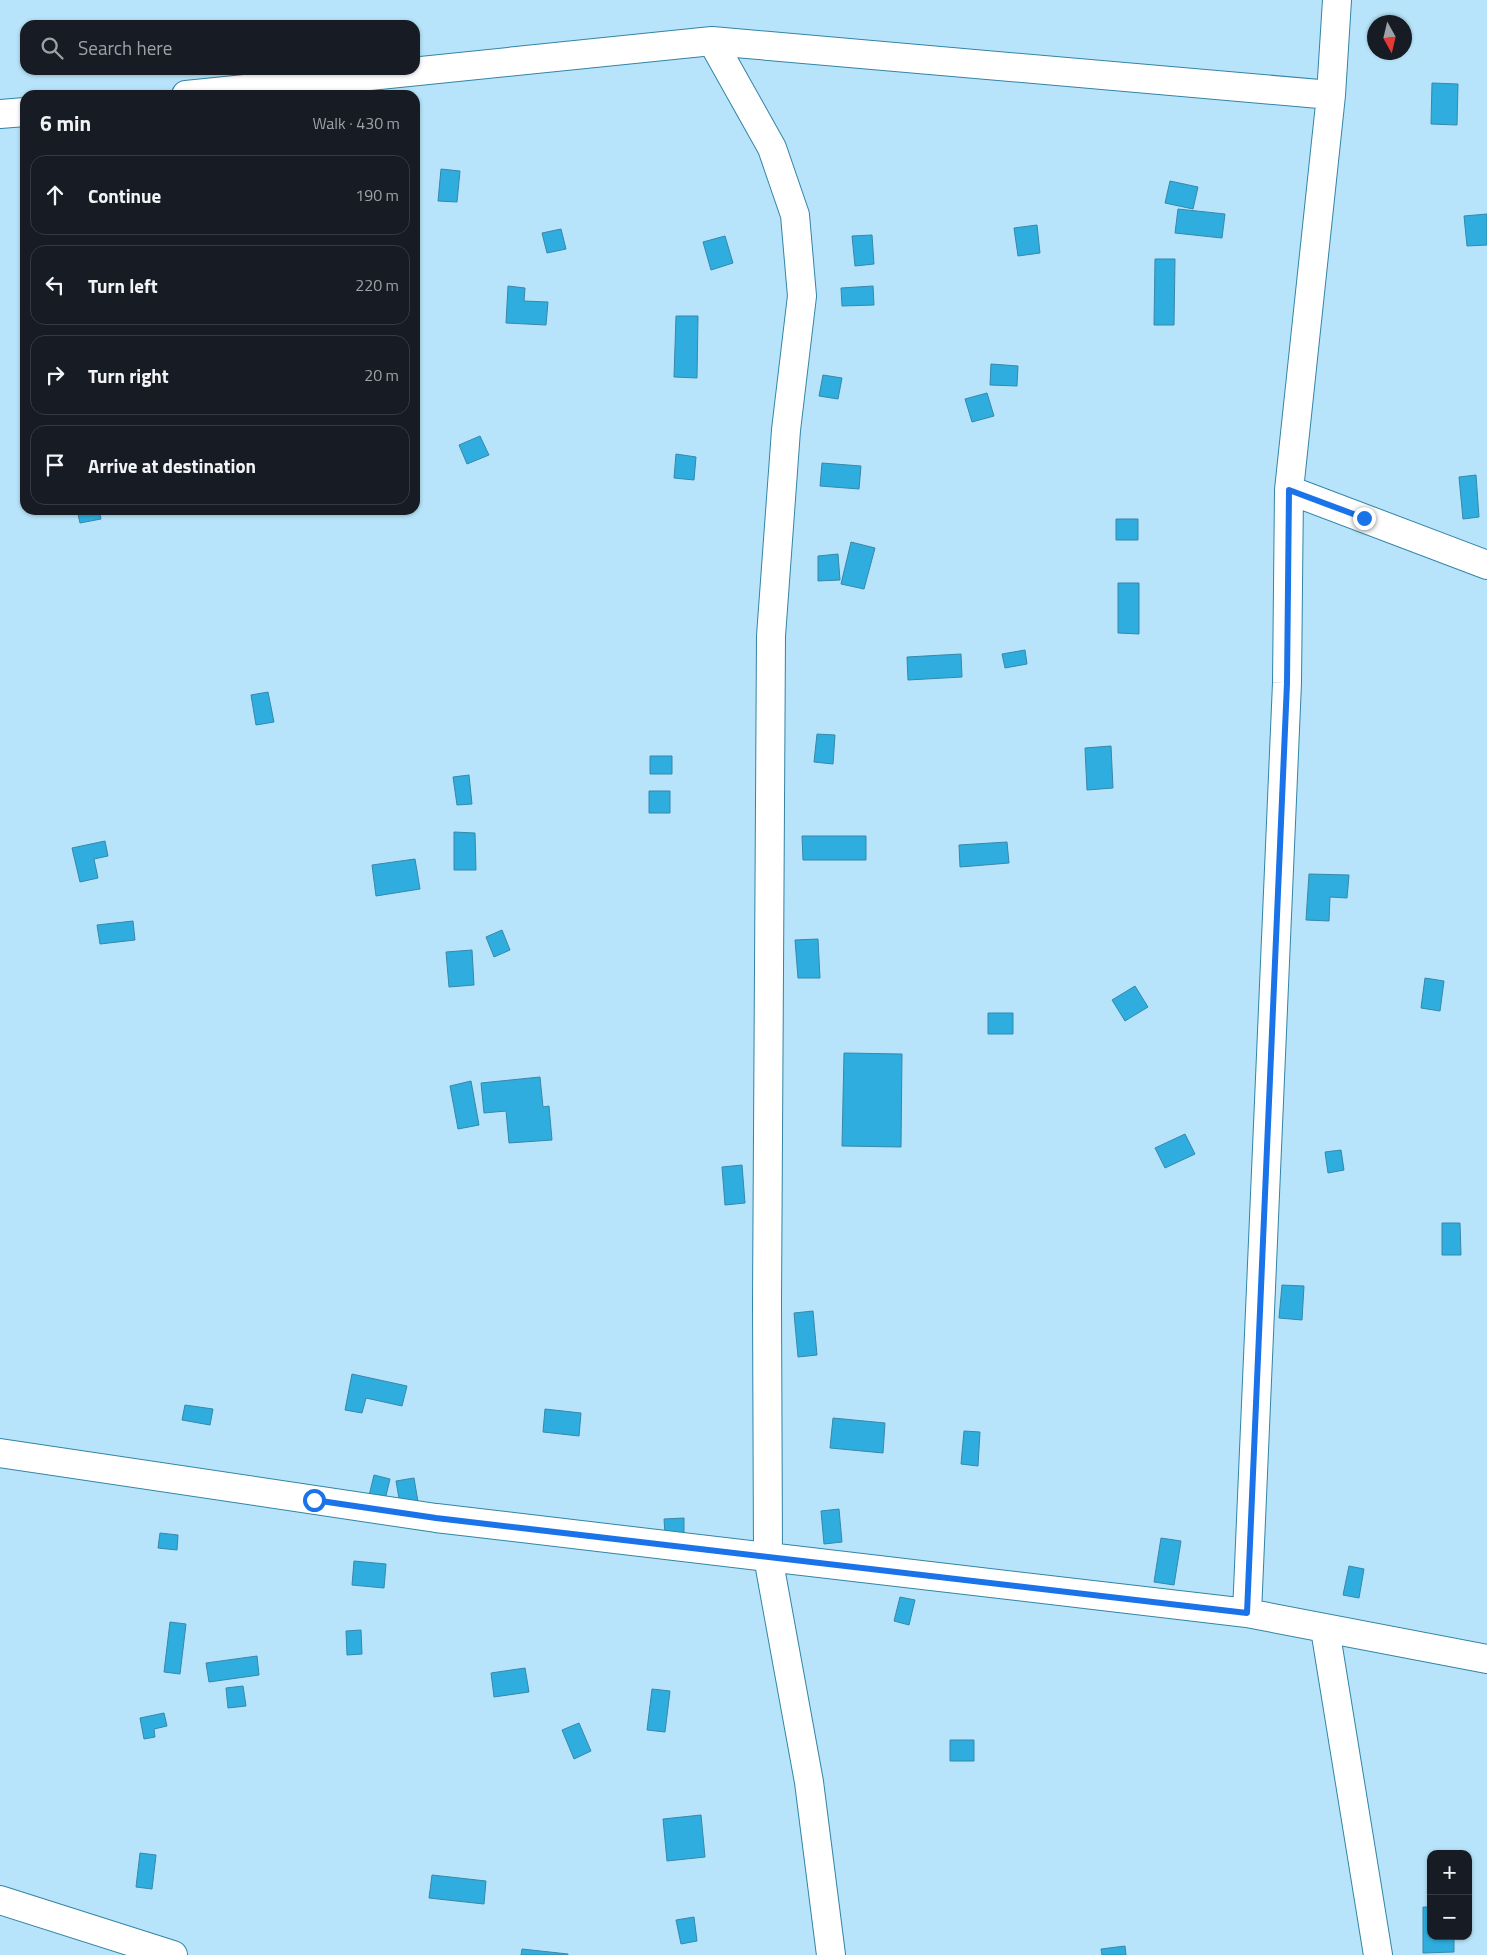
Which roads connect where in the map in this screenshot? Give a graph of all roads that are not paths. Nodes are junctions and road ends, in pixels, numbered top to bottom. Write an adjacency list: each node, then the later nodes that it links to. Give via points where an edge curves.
1 (1337, 0): 6 (street)
2 (712, 41): 3 (street); 6 (street); 12 (street, via 775,156 795,215 802,296 786,430 771,636)
3 (420, 71)
4 (381, 75): 5 (street)
5 (235, 90)
6 (1331, 95): 9 (street)
7 (20, 112): 8 (street)
8 (0, 114)
9 (1289, 490): 10 (street); 13 (street, via 1287,683)
10 (1487, 565)
11 (0, 1453): 12 (street, via 436,1518)
12 (768, 1557): 13 (street); 18 (street, via 809,1782)
13 (1247, 1613): 14 (street)
14 (1324, 1629): 15 (street); 19 (street)
15 (1487, 1659)
16 (0, 1900): 17 (street)
17 (173, 1955)
18 (830, 1955)
19 (1378, 1955)

